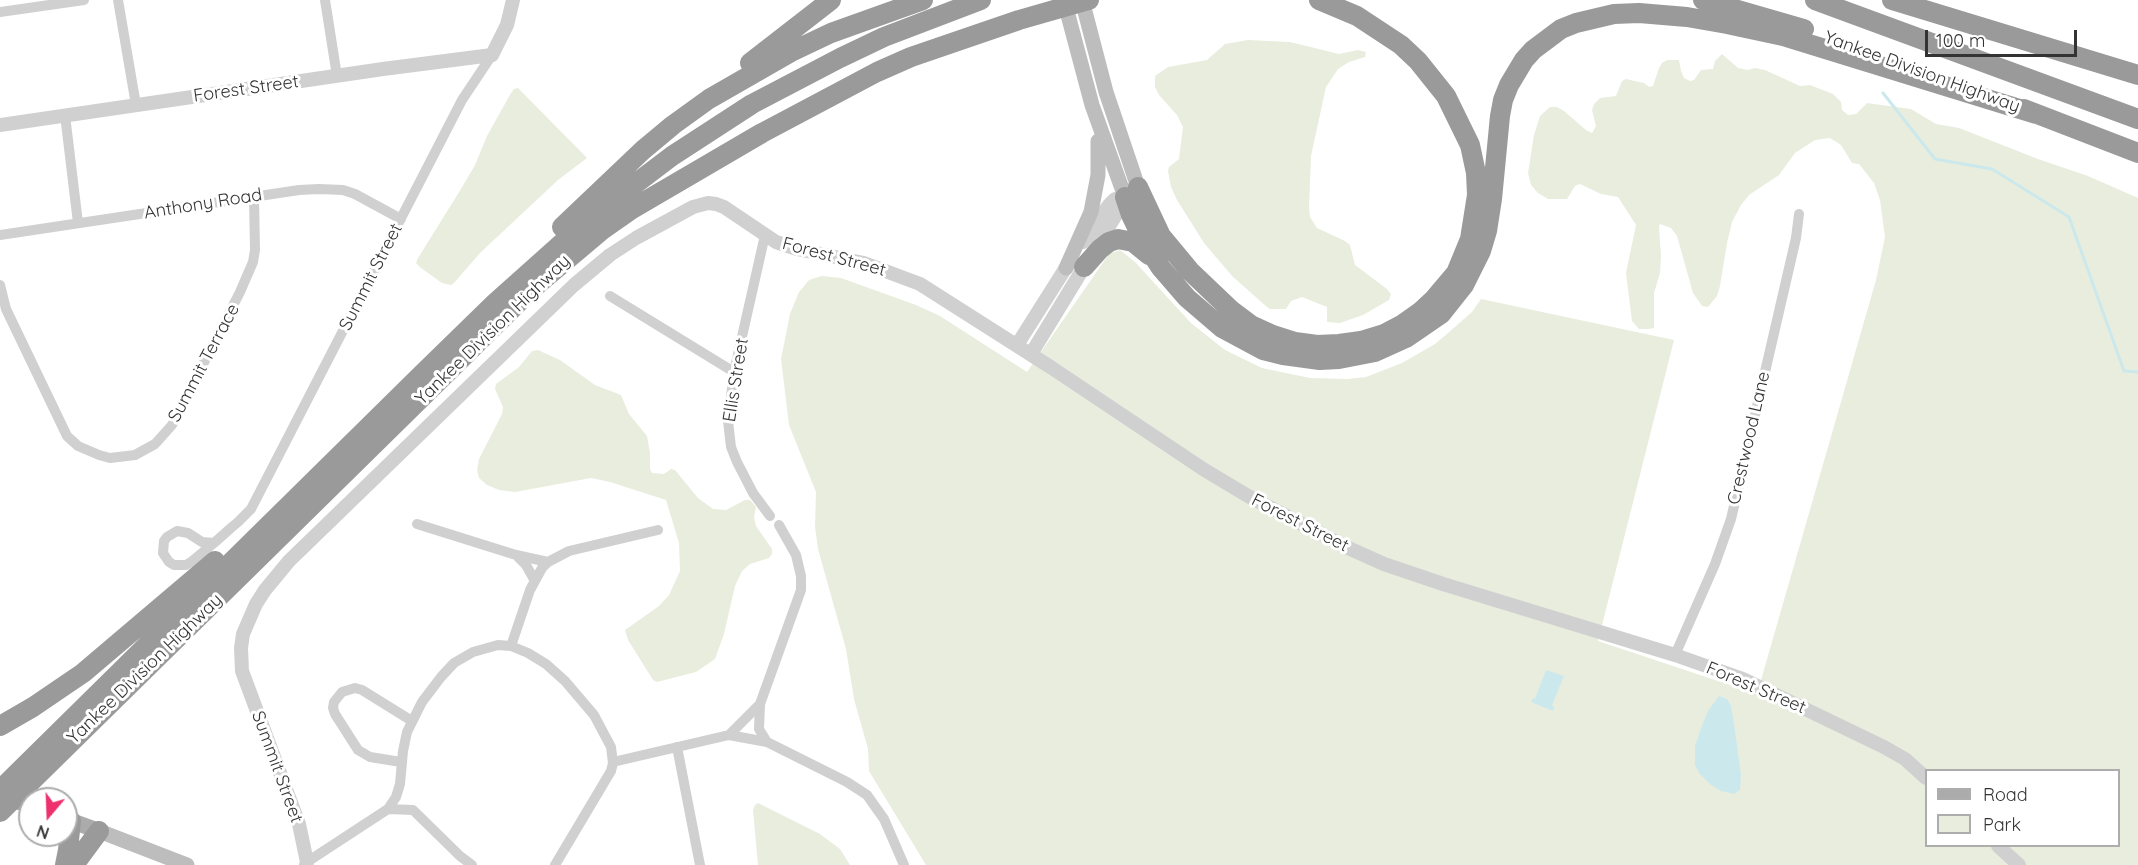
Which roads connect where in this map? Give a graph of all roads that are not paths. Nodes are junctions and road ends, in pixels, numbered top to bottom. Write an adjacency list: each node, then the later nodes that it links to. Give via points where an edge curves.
1 (84, 0): 15 (street)
2 (118, 0): 20 (street)
3 (325, 0): 18 (street)
4 (513, 0): 16 (street, Summit Street, via 507,25)
5 (831, 0): 19 (highway)
6 (923, 0): 19 (highway, via 831,33 748,75)
7 (981, 0): 40 (highway, Yankee Division Highway, via 840,58 752,104 707,133 589,219)
8 (1064, 0): 21 (main road)
9 (1082, 0): 27 (main road)
10 (1089, 0): 66 (highway, Yankee Division Highway, via 1019,20 877,72 762,132 602,230 532,289)
11 (1318, 0): 27 (highway, via 1372,25 1418,61 1446,96 1470,145 1477,195 1470,239 1456,273 1434,299 1403,324 1361,341 1317,345 1273,335 1231,310 1190,271)
12 (1703, 0): 22 (highway, Yankee Division Highway, via 1815,33)
13 (1815, 0): 24 (highway, Yankee Division Highway)
14 (1892, 0): 17 (highway)
15 (0, 12)
16 (492, 55): 18 (street, Forest Street); 31 (street, Summit Street, via 462,100)
17 (2133, 75)
18 (338, 76): 20 (street, Forest Street)
19 (705, 102): 40 (highway, via 643,150 568,221)
20 (136, 105): 23 (street, Forest Street)
21 (1092, 105): 27 (main road); 36 (main road, via 1100,156 1095,195)
22 (2036, 114): 26 (highway, Yankee Division Highway); 37 (highway, via 1782,36 1687,17 1614,14 1561,29 1533,50 1516,72 1503,100 1490,214 1481,251 1464,285 1441,314 1406,338 1375,352 1339,359 1303,359 1263,350 1222,328 1187,298)
23 (65, 116): 25 (street, Forest Street); 32 (street)
24 (2138, 119)
25 (0, 124)
26 (2138, 153)
27 (1131, 192): 36 (street); 37 (highway, via 1131,215)
28 (254, 197): 31 (street, Anthony Road, via 299,190 343,190); 32 (street, Anthony Road); 38 (street, Summit Terrace, via 255,250 240,292 172,425 155,444 135,455 99,455 67,436 6,309)
29 (708, 203): 34 (street, Forest Street, via 724,207); 55 (street, Yankee Division Highway, via 636,238 574,285 289,561 265,590 248,620 241,648)
30 (1799, 214): 54 (street, Crestwood Lane, via 1728,526)
31 (401, 219): 49 (street, Summit Street, via 255,503)
32 (78, 224): 33 (street, Anthony Road)
33 (1, 235): 35 (street)
34 (765, 235): 41 (street, Forest Street, via 797,249 864,263 905,277); 43 (street, Ellis Street)
35 (0, 248)
36 (1075, 267): 37 (highway, via 1118,239 1133,242); 41 (street); 42 (street)
37 (1161, 268)
38 (0, 285)
39 (610, 296): 43 (street)
40 (456, 341): 44 (highway, Yankee Division Highway)
41 (1017, 345): 42 (street, Forest Street)
42 (1031, 354): 54 (street, Forest Street, via 1203,469 1346,547 1443,584)
43 (734, 372): 45 (street, Ellis Street, via 728,406 731,447 746,482)
44 (340, 454): 58 (highway, via 83,673); 66 (highway, Yankee Division Highway)
45 (771, 516)
46 (417, 524): 50 (street)
47 (779, 525): 56 (street, via 796,555 801,591)
48 (658, 530): 51 (street, via 569,551)
49 (214, 543): 49 (street, Summit Street, via 186,565 169,562 163,553 167,537 177,531)
50 (516, 555): 51 (street); 52 (street)
51 (548, 562): 52 (street)
52 (535, 581): 53 (street)
53 (511, 646): 57 (street, via 484,648 454,663); 63 (street, via 546,664 575,692 606,736)
54 (1675, 655): 64 (street, Forest Street, via 1792,701 1905,759)
55 (242, 671): 74 (street, Summit Street, via 298,824)
56 (760, 704): 59 (street); 60 (street, via 759,729)
57 (412, 721): 62 (street); 62 (street, via 355,688 342,692 334,702 335,714 358,750 370,758)
58 (0, 726)
59 (729, 735): 60 (street); 61 (street)
60 (767, 742): 81 (street, via 867,795 884,819)
61 (677, 747): 63 (street); 80 (street)
62 (401, 762): 65 (street)
63 (613, 762): 75 (street)
64 (1925, 777)
65 (400, 784): 67 (street); 68 (street)
66 (12, 792): 69 (highway, Yankee Division Highway)
67 (388, 809): 68 (street); 74 (street)
68 (413, 810): 79 (street)
69 (0, 812)
70 (78, 824): 71 (main road)
71 (99, 831): 77 (highway); 78 (main road)
72 (66, 847): 76 (highway)
73 (1999, 847): 82 (street)
74 (306, 863)
75 (558, 864)
76 (65, 865)
77 (74, 865)
78 (187, 865)
79 (472, 865)
80 (700, 865)
81 (904, 865)
82 (2019, 865)

